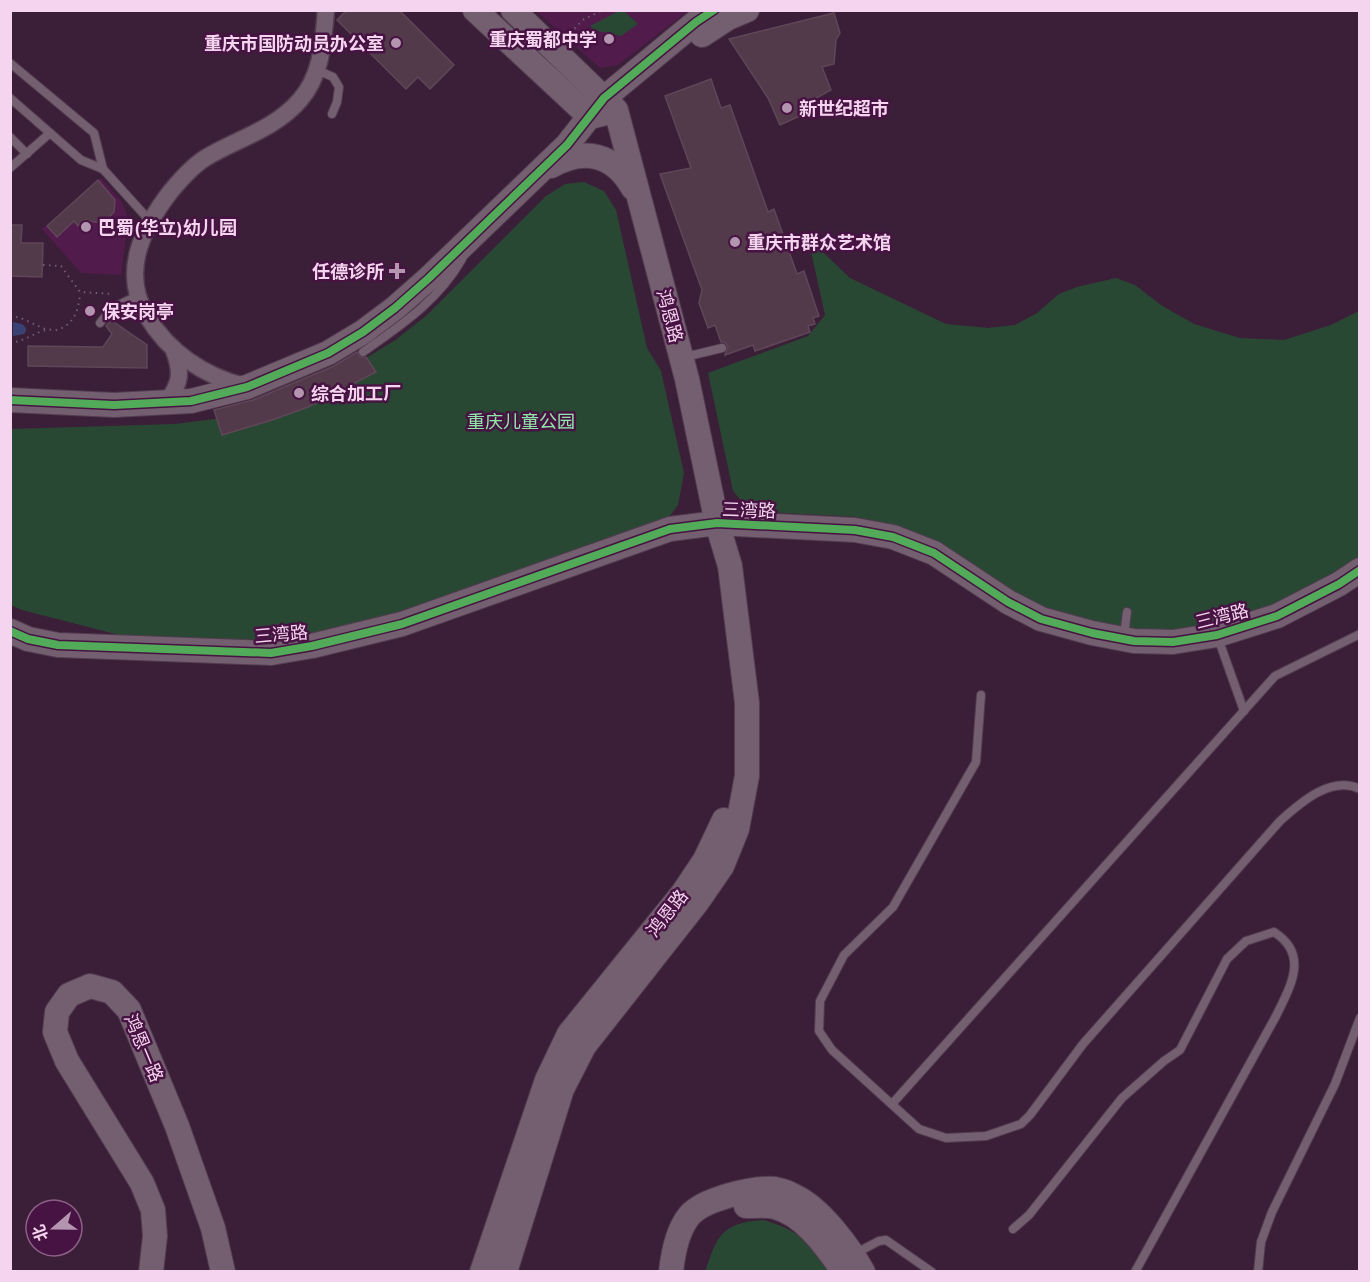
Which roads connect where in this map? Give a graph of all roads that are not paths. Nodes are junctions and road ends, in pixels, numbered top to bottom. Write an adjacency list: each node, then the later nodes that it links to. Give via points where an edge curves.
1 (326, 10): 7 (street)
2 (475, 10): 8 (street)
3 (513, 10): 10 (street)
4 (714, 10): 10 (street, via 696,22)
5 (747, 10): 10 (street, via 704,33)
6 (10, 63): 18 (lane, via 94,133)
7 (317, 70): 11 (lane, via 333,77 339,87); 21 (street, via 300,100 283,116 195,165)
8 (562, 92): 12 (street); 15 (street, via 573,119)
9 (10, 98): 13 (lane)
10 (610, 104): 12 (street); 20 (street, 鸿恩路)
11 (332, 114)
12 (590, 117): 15 (street)
13 (50, 133): 16 (lane); 18 (lane, via 81,160)
14 (10, 137): 16 (lane)
15 (567, 145): 19 (street)
16 (27, 154): 17 (lane)
17 (10, 168)
18 (103, 169): 21 (lane)
19 (542, 171): 20 (street, via 572,157 600,157 614,164 628,179); 22 (street)
20 (641, 203): 28 (street, 鸿恩路)
21 (150, 221): 23 (street, via 138,250)
22 (475, 235): 27 (lane, via 453,274 431,300); 29 (street, via 363,332 328,353)
23 (137, 296): 24 (lane, via 112,308); 25 (street, via 148,318)
24 (100, 323)
25 (173, 348): 29 (street, via 212,376); 31 (street, via 180,378)
26 (722, 348): 28 (lane)
27 (363, 352)
28 (684, 369): 32 (street, 鸿恩路)
29 (247, 387): 31 (street)
30 (10, 400): 31 (street)
31 (166, 403)
32 (717, 523): 35 (street, 三湾路, via 670,529 402,624 271,653 58,645); 38 (street, 三湾路, via 855,530 894,537 934,553 1008,602 1041,618); 48 (street, 鸿恩路, via 714,568 731,710 730,780 723,824 683,893 569,1034 547,1080); 49 (street, 鸿恩路, via 730,567 747,703 747,776 736,829 722,866 698,901 584,1046 562,1089)
33 (1359, 570): 36 (street, 三湾路, via 1277,616)
34 (1127, 612): 38 (lane)
35 (10, 631)
36 (1216, 634): 38 (street, 三湾路, via 1173,642); 40 (lane)
37 (1359, 634): 40 (lane, via 1275,676)
38 (1123, 639)
39 (981, 695): 43 (lane, via 976,762 893,907 844,955 820,1001 819,1031 832,1050)
40 (1244, 711): 43 (lane)
41 (1359, 789): 43 (lane, via 1352,785 1334,786 1303,800 1280,821 1083,1044 1021,1124 986,1136 946,1138 919,1129)
42 (1359, 1018): 54 (lane, via 1335,1084 1272,1212)
43 (892, 1104)
44 (1013, 1229): 53 (lane, via 1029,1215 1122,1098 1180,1050 1227,960 1246,941 1274,932 1284,938 1292,952 1296,964 1292,983)
45 (854, 1266): 50 (street, via 813,1209 775,1189 735,1193 698,1207 681,1228); 51 (street, via 795,1216 774,1206 746,1206 706,1221 695,1237); 52 (lane, via 879,1241 886,1240)
46 (151, 1272): 47 (street, 鸿恩一路, via 155,1236 153,1210 146,1192 67,1061 55,1032 57,1012 69,995 90,986 112,992 129,1010 177,1126 213,1228)
47 (223, 1272)
48 (482, 1272)
49 (505, 1272)
50 (670, 1272)
51 (686, 1272)
52 (932, 1272)
53 (1136, 1272)
54 (1258, 1272)

